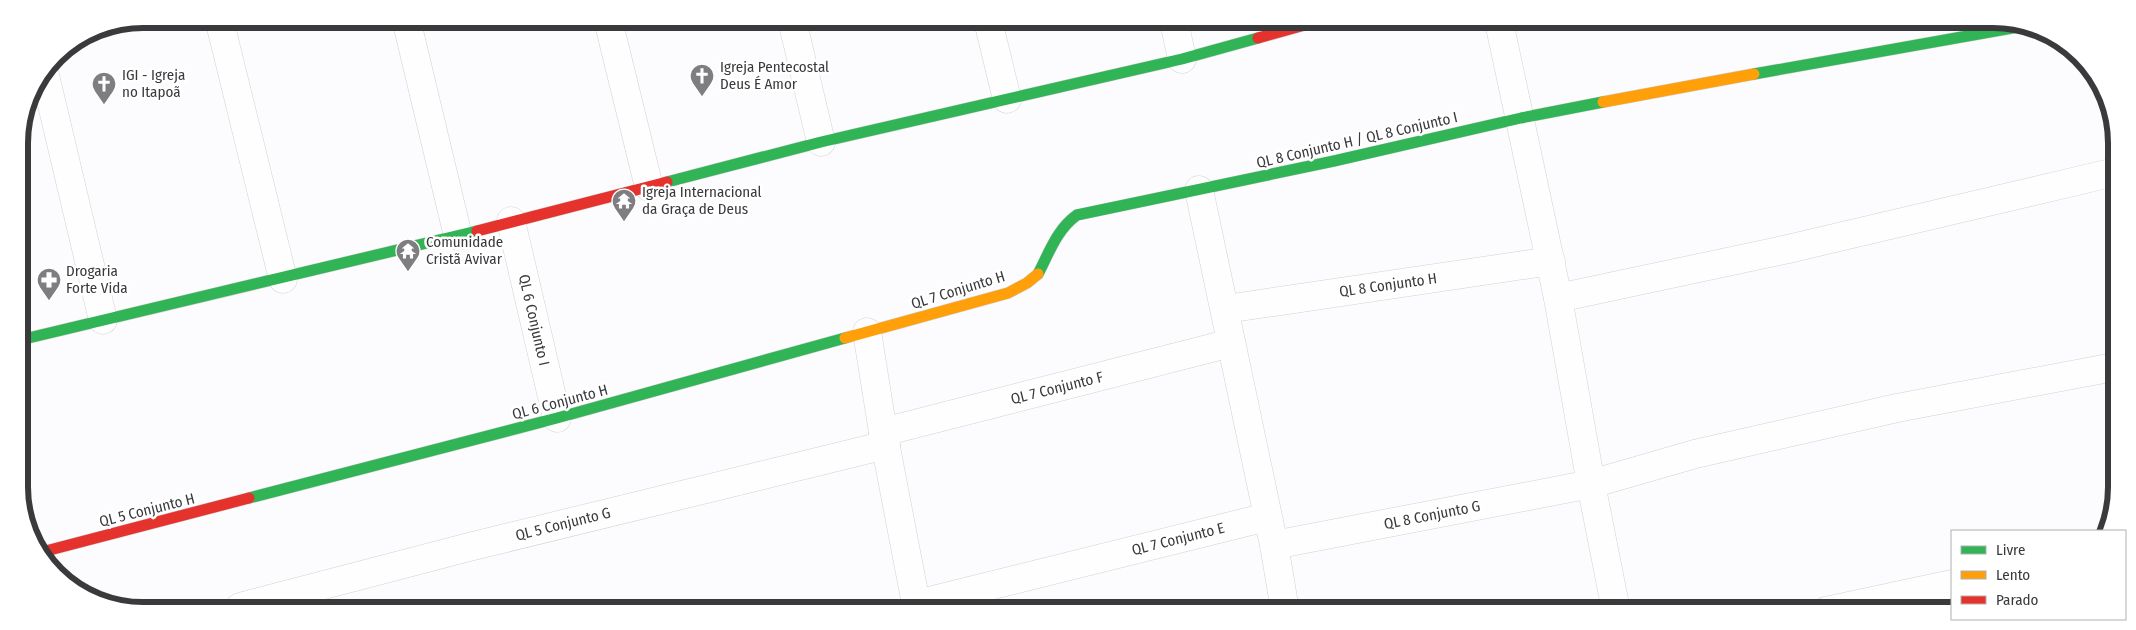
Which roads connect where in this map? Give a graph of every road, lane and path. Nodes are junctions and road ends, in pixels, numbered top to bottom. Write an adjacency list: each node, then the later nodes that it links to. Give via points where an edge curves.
1 (221, 28): 21 (street)
2 (408, 28): 19 (street)
3 (610, 28): 16 (street)
4 (794, 28): 14 (street)
5 (990, 28): 12 (street)
6 (1175, 28): 10 (street)
7 (1294, 28): 10 (street)
8 (1500, 28): 13 (street)
9 (2010, 28): 13 (street, QL 8 Conjunto H / QL 8 Conjunto I)
10 (1182, 59): 12 (street)
11 (46, 80): 24 (street)
12 (1007, 99): 14 (street)
13 (1521, 118): 17 (street, QL 8 Conjunto H / QL 8 Conjunto I); 20 (street)
14 (821, 142): 16 (street)
15 (2108, 174): 22 (street, via 1788,249)
16 (649, 187): 18 (street)
17 (1199, 190): 23 (street); 25 (street, QL 7 Conjunto H, via 1077,215 1067,222 1038,274 1027,283 1008,293)
18 (511, 221): 19 (street); 29 (street, QL 6 Conjunto I)
19 (458, 236): 21 (street)
20 (1550, 261): 22 (street); 23 (street, QL 8 Conjunto H)
21 (283, 279): 24 (street)
22 (1558, 298): 31 (street)
23 (1226, 309): 27 (street)
24 (104, 320): 26 (street)
25 (867, 332): 29 (street, QL 6 Conjunto H); 30 (street)
26 (28, 338)
27 (1231, 343): 30 (street, QL 7 Conjunto F); 33 (street)
28 (2108, 368): 31 (street, QL 8 Conjunto G, via 1897,408 1695,454)
29 (557, 418): 32 (street, QL 6 Conjunto H)
30 (885, 439): 37 (street, QL 5 Conjunto G); 38 (street)
31 (1590, 484): 34 (street, QL 8 Conjunto G); 41 (street)
32 (260, 496): 35 (street, QL 5 Conjunto H)
33 (1267, 517): 34 (street); 39 (street, QL 7 Conjunto E)
34 (1274, 546): 40 (street)
35 (47, 551)
36 (1951, 584): 42 (street)
37 (259, 602)
38 (916, 602)
39 (933, 602)
40 (1284, 602)
41 (1614, 602)
42 (1868, 602)

